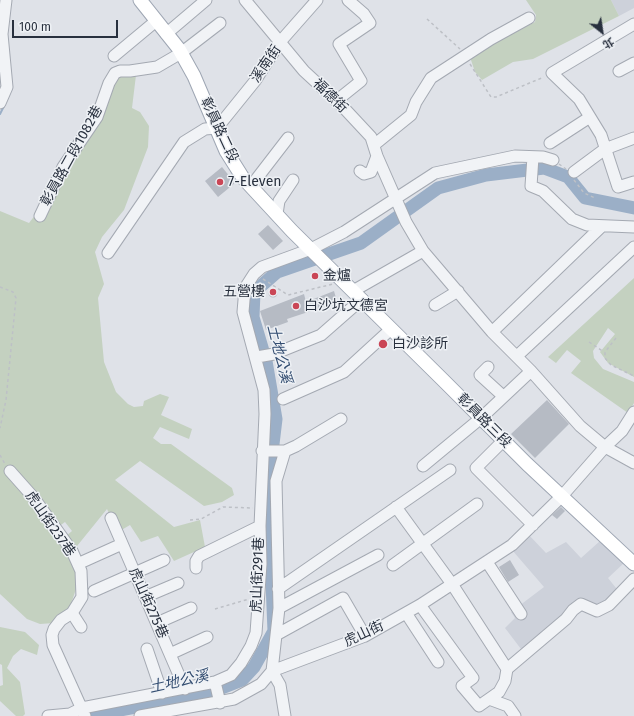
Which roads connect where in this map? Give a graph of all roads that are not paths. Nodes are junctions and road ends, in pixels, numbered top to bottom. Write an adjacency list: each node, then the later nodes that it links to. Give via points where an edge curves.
1 (6, 0): 18 (street, via 2,34 6,87)
2 (140, 0): 8 (main road, 彰員路二段)
3 (206, 0): 11 (street)
4 (245, 0): 12 (street, 福德街)
5 (317, 0): 12 (street, 溪南街)
6 (348, 0): 17 (street, via 370,23 339,44 361,81)
7 (529, 18): 25 (street, via 490,39 431,78 411,115)
8 (156, 21): 11 (main road, 彰員路二段); 14 (street)
9 (220, 23): 13 (street, 彰員路二段1082巷)
10 (634, 24): 19 (street, via 552,73 579,99)
11 (166, 34): 13 (main road, 彰員路二段)
12 (280, 42): 17 (street, 福德街, via 304,71); 20 (street, 溪南街, via 255,81)
13 (181, 53): 20 (main road, 彰員路二段); 35 (street, 彰員路二段1082巷, via 157,67 120,70 115,74 109,83 97,117 64,167)
14 (114, 56)
15 (634, 64): 16 (street)
16 (619, 71)
17 (336, 101): 25 (street, 福德街, via 371,137)
18 (0, 103)
19 (590, 117): 23 (street); 24 (street)
20 (217, 128): 32 (main road, 彰員路二段, via 226,151); 40 (street, via 205,129 184,142)
21 (288, 138): 32 (street)
22 (634, 138): 24 (street)
23 (550, 143)
24 (605, 149): 29 (street); 31 (street, via 618,187)
25 (375, 150): 28 (street, via 371,172 364,174); 33 (street, 福德街)
26 (533, 159): 27 (street); 33 (street, via 515,156 435,173); 36 (street, via 531,186 543,191 572,219 587,225)
27 (553, 160)
28 (360, 171)
29 (574, 172)
30 (292, 180): 34 (street, via 280,200)
31 (634, 182)
32 (251, 186): 34 (main road, 彰員路二段)
33 (396, 200): 39 (street, 福德街); 41 (street)
34 (277, 214): 41 (main road, 彰員路二段)
35 (40, 216)
36 (602, 226): 37 (street); 46 (street)
37 (634, 227)
38 (634, 247): 47 (street)
39 (424, 251): 42 (street); 43 (street, 福德街)
40 (108, 252)
41 (313, 252): 42 (main road); 48 (street, via 262,267 245,288 243,312)
42 (349, 287): 45 (main road, 彰員路三段); 48 (street, via 320,335 274,354)
43 (458, 291): 44 (street); 46 (street, 福德街)
44 (435, 305)
45 (391, 328): 52 (street, via 344,372); 54 (main road, 彰員路三段)
46 (492, 332): 47 (street, 福德街)
47 (517, 356): 50 (street, 福德街)
48 (258, 357): 58 (street, 虎山街291巷, via 264,390)
49 (488, 367): 51 (street, via 480,375)
50 (531, 371): 51 (street); 57 (street, 福德街, via 580,426)
51 (503, 396): 54 (street)
52 (283, 399)
53 (634, 412): 57 (street, 虎山街, via 622,431)
54 (481, 418): 56 (main road, 彰員路三段); 61 (street)
55 (341, 419): 59 (street, via 296,446)
56 (504, 440): 64 (main road, 彰員路三段); 68 (street, via 476,468)
57 (605, 447): 60 (street, 福德街); 64 (street, 虎山街)
58 (264, 451): 59 (street); 69 (street, 虎山街291巷)
59 (282, 451): 83 (street, via 276,481)
60 (634, 463)
61 (423, 466)
62 (450, 470): 66 (street)
63 (10, 472): 89 (street, 虎山街237巷, via 38,504 72,551 81,571 82,597)
64 (562, 496): 68 (street, 虎山街); 76 (main road, 彰員路三段)
65 (478, 504): 71 (street)
66 (396, 507): 71 (street); 83 (street)
67 (111, 518): 70 (street, 虎山街275巷)
68 (533, 525): 75 (street, 虎山街, via 512,545)
69 (260, 526): 78 (street, via 200,556 196,561); 102 (street, 虎山街291巷, via 261,564 256,633 241,664 231,676)
70 (122, 544): 74 (street); 79 (street, 虎山街275巷)
71 (423, 544): 77 (street); 82 (street)
72 (378, 555): 88 (street)
73 (164, 560): 79 (street)
74 (82, 562)
75 (487, 562): 82 (street, 虎山街); 91 (street)
76 (634, 564)
77 (393, 565)
78 (196, 568)
79 (135, 572): 84 (street); 85 (street, 虎山街275巷)
80 (634, 579): 100 (street, via 609,605 597,611 581,604)
81 (178, 583): 85 (street)
82 (452, 584): 86 (street, 虎山街); 100 (street)
83 (278, 589): 88 (street)
84 (94, 591)
85 (145, 597): 92 (street, 虎山街275巷)
86 (420, 605): 90 (street, 虎山街); 105 (street, via 473,678 462,686 479,706)
87 (191, 608): 92 (street)
88 (279, 608): 94 (street)
89 (72, 612): 93 (street); 107 (street, 虎山街237巷, via 54,629 53,645)
90 (406, 613): 95 (street, 虎山街); 99 (street)
91 (521, 614)
92 (156, 623): 98 (street, 虎山街275巷)
93 (82, 628)
94 (276, 635): 95 (street, via 343,598); 101 (street)
95 (365, 636): 101 (street, 虎山街)
96 (207, 637): 98 (street)
97 (147, 649): 104 (street)
98 (170, 654): 103 (street, 虎山街275巷)
99 (438, 662)
100 (507, 669): 105 (street, via 500,692)
101 (272, 671): 106 (street, 虎山街, via 261,684 234,699); 110 (street, via 280,686)
102 (215, 682): 103 (street, 虎山街291巷); 106 (street)
103 (185, 689): 104 (street, 虎山街291巷)
104 (162, 693): 107 (street, 虎山街291巷)
105 (489, 699): 111 (street, via 508,706)
106 (220, 703): 108 (street, 虎山街)
107 (84, 712): 109 (street, 虎山街291巷)
108 (146, 715)
109 (48, 716)
110 (285, 716)
111 (515, 716)

